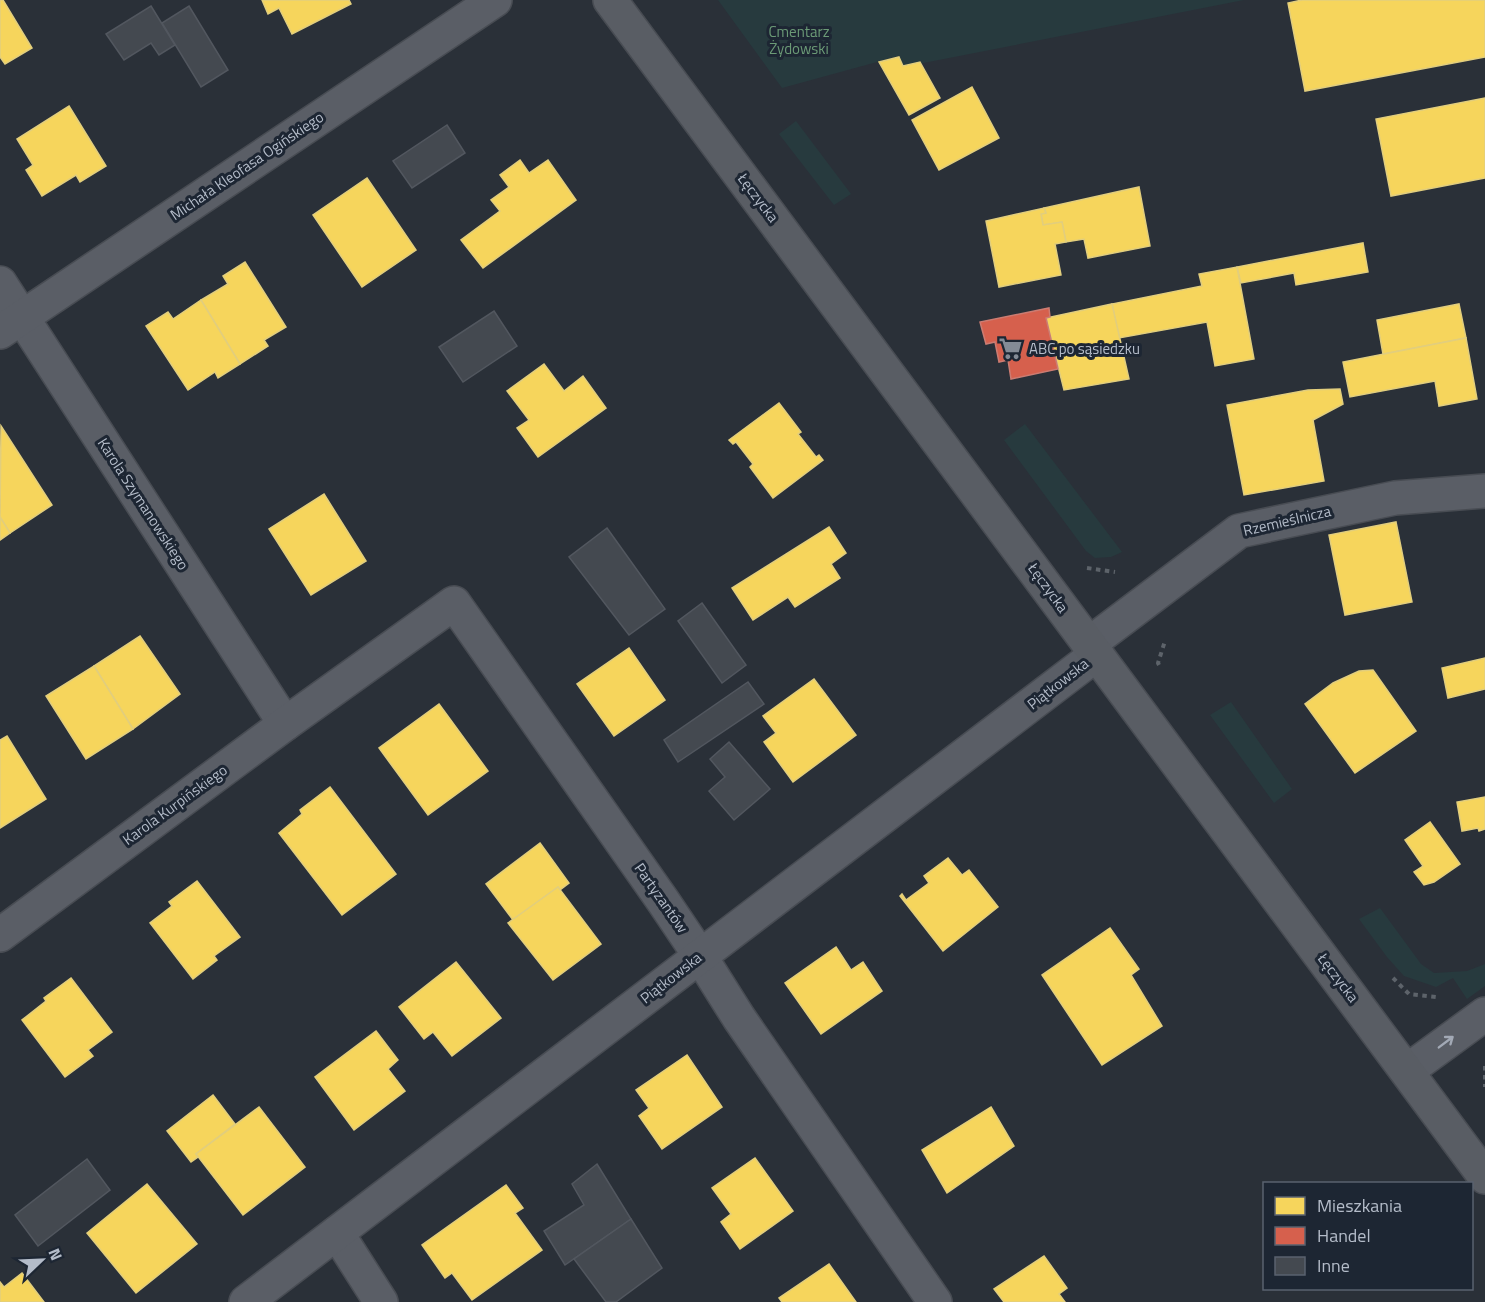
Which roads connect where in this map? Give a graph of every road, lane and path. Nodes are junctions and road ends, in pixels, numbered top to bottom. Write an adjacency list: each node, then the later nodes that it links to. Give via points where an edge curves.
1 (495, 0): 4 (street, Michała Kleofasa Ogińskiego)
2 (610, 0): 6 (main road, Łęczycka)
3 (0, 283): 4 (street, Karola Szymanowskiego)
4 (11, 324): 8 (street, Karola Szymanowskiego)
5 (1485, 491): 6 (street, Rzemieślnicza, via 1395,498 1239,531)
6 (1093, 649): 10 (street, Piątkowska); 12 (main road, Łęczycka)
7 (351, 677): 8 (street, Karola Kurpińskiego); 10 (street, Partyzantów, via 454,603)
8 (285, 724): 9 (street, Karola Kurpińskiego)
9 (0, 934)
10 (700, 956): 14 (street, Piątkowska); 17 (street, Partyzantów)
11 (1485, 1014): 12 (street, one-way to 11)
12 (1407, 1071): 13 (main road, Łęczycka)
13 (1485, 1177)
14 (337, 1233): 15 (street, Piątkowska); 16 (street)
15 (246, 1302)
16 (381, 1302)
17 (935, 1302)

